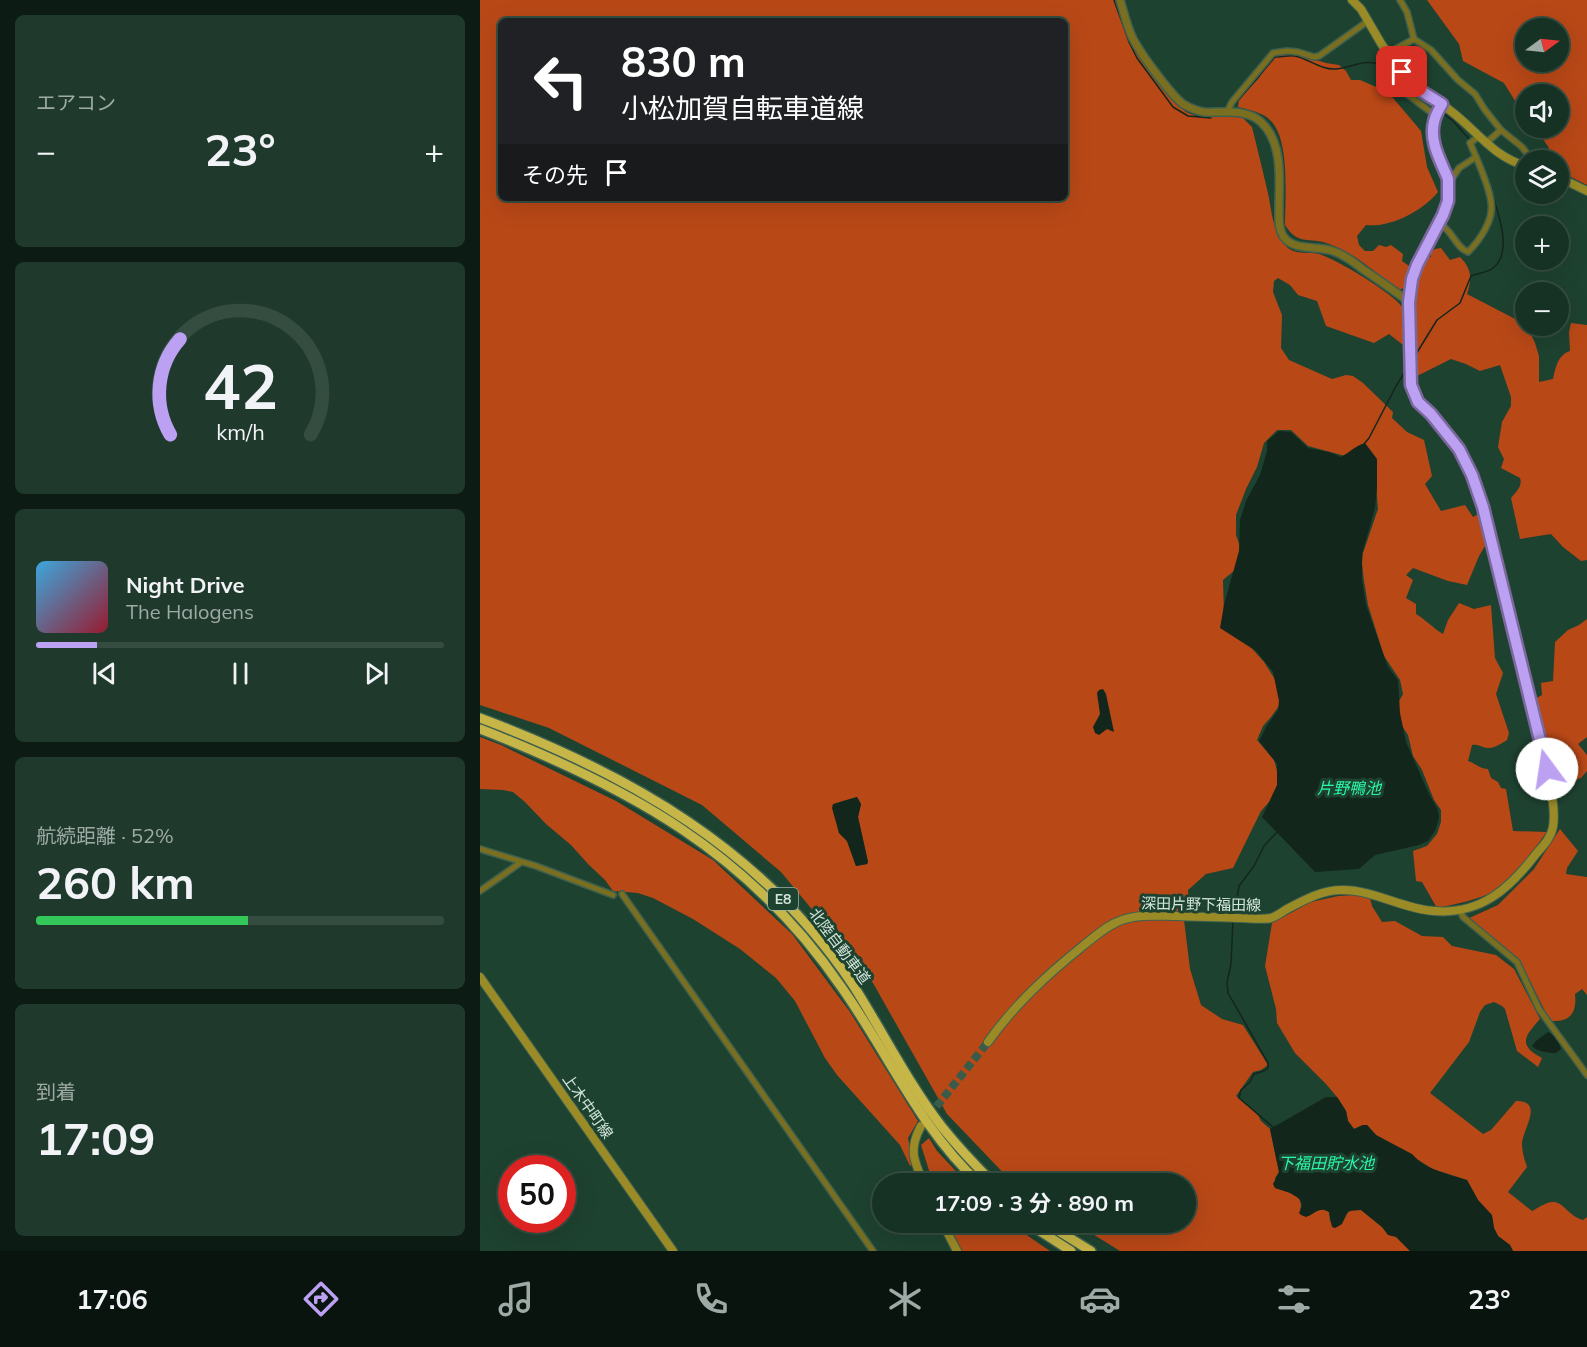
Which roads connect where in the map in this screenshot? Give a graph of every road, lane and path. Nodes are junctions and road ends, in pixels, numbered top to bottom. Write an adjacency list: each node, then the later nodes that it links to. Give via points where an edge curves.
1 (1120, 0): 8 (street, via 1133,40 1177,99 1194,110)
2 (1352, 0): 4 (main road)
3 (1400, 0): 5 (street)
4 (1368, 21): 6 (main road); 8 (street, via 1319,56 1273,53)
5 (1414, 39): 6 (street); 10 (street, via 1431,50 1475,94)
6 (1390, 56): 7 (main road, via 1412,84); 9 (street, via 1385,68 1407,94)
7 (1442, 104): 9 (main road); 11 (main road)
8 (1227, 112): 20 (street, via 1256,118 1275,145 1280,171 1279,223 1286,239 1297,246 1326,249 1343,256)
9 (1436, 116): 17 (main road, via 1434,143)
10 (1501, 130): 12 (street); 13 (street)
11 (1478, 137): 12 (main road); 14 (street, via 1470,143)
12 (1486, 143): 15 (main road)
13 (1524, 150)
14 (1476, 157): 17 (street, via 1460,168); 19 (street, via 1492,203 1484,233 1468,252)
15 (1515, 161)
16 (1569, 182): 18 (main road)
17 (1449, 183): 19 (main road, 深田片野下福田線, via 1448,201)
18 (1587, 191)
19 (1439, 223): 20 (main road, 深田片野下福田線, via 1412,279)
20 (1409, 302): 28 (main road, 深田片野下福田線, via 1411,385 1418,402 1459,449 1472,475 1551,792 1550,837 1505,889)
21 (480, 718): 35 (highway, 北陸自動車道 / E8, via 636,789 691,822 769,885 834,959 942,1127)
22 (480, 729): 34 (highway, 北陸自動車道 / E8, via 566,764 630,797 687,832 746,878 785,916 825,964 934,1133)
23 (480, 849): 24 (street)
24 (520, 862): 25 (street); 27 (street)
25 (480, 891)
26 (622, 894): 40 (street)
27 (614, 895)
28 (1460, 910): 30 (main road, 深田片野下福田線, via 1423,910 1367,892 1332,890 1270,918 1141,915 1120,920 1030,992); 31 (street, via 1463,917 1517,962 1539,1009)
29 (480, 977): 39 (main road, 上木中町線)
30 (988, 1042)
31 (1587, 1075)
32 (921, 1126): 33 (main road, via 913,1154)
33 (920, 1173)
34 (969, 1173)
35 (983, 1173)
36 (948, 1233): 41 (main road)
37 (1043, 1233): 42 (highway)
38 (1062, 1233): 43 (highway)
39 (673, 1251)
40 (873, 1251)
41 (957, 1251)
42 (1071, 1251)
43 (1091, 1251)

